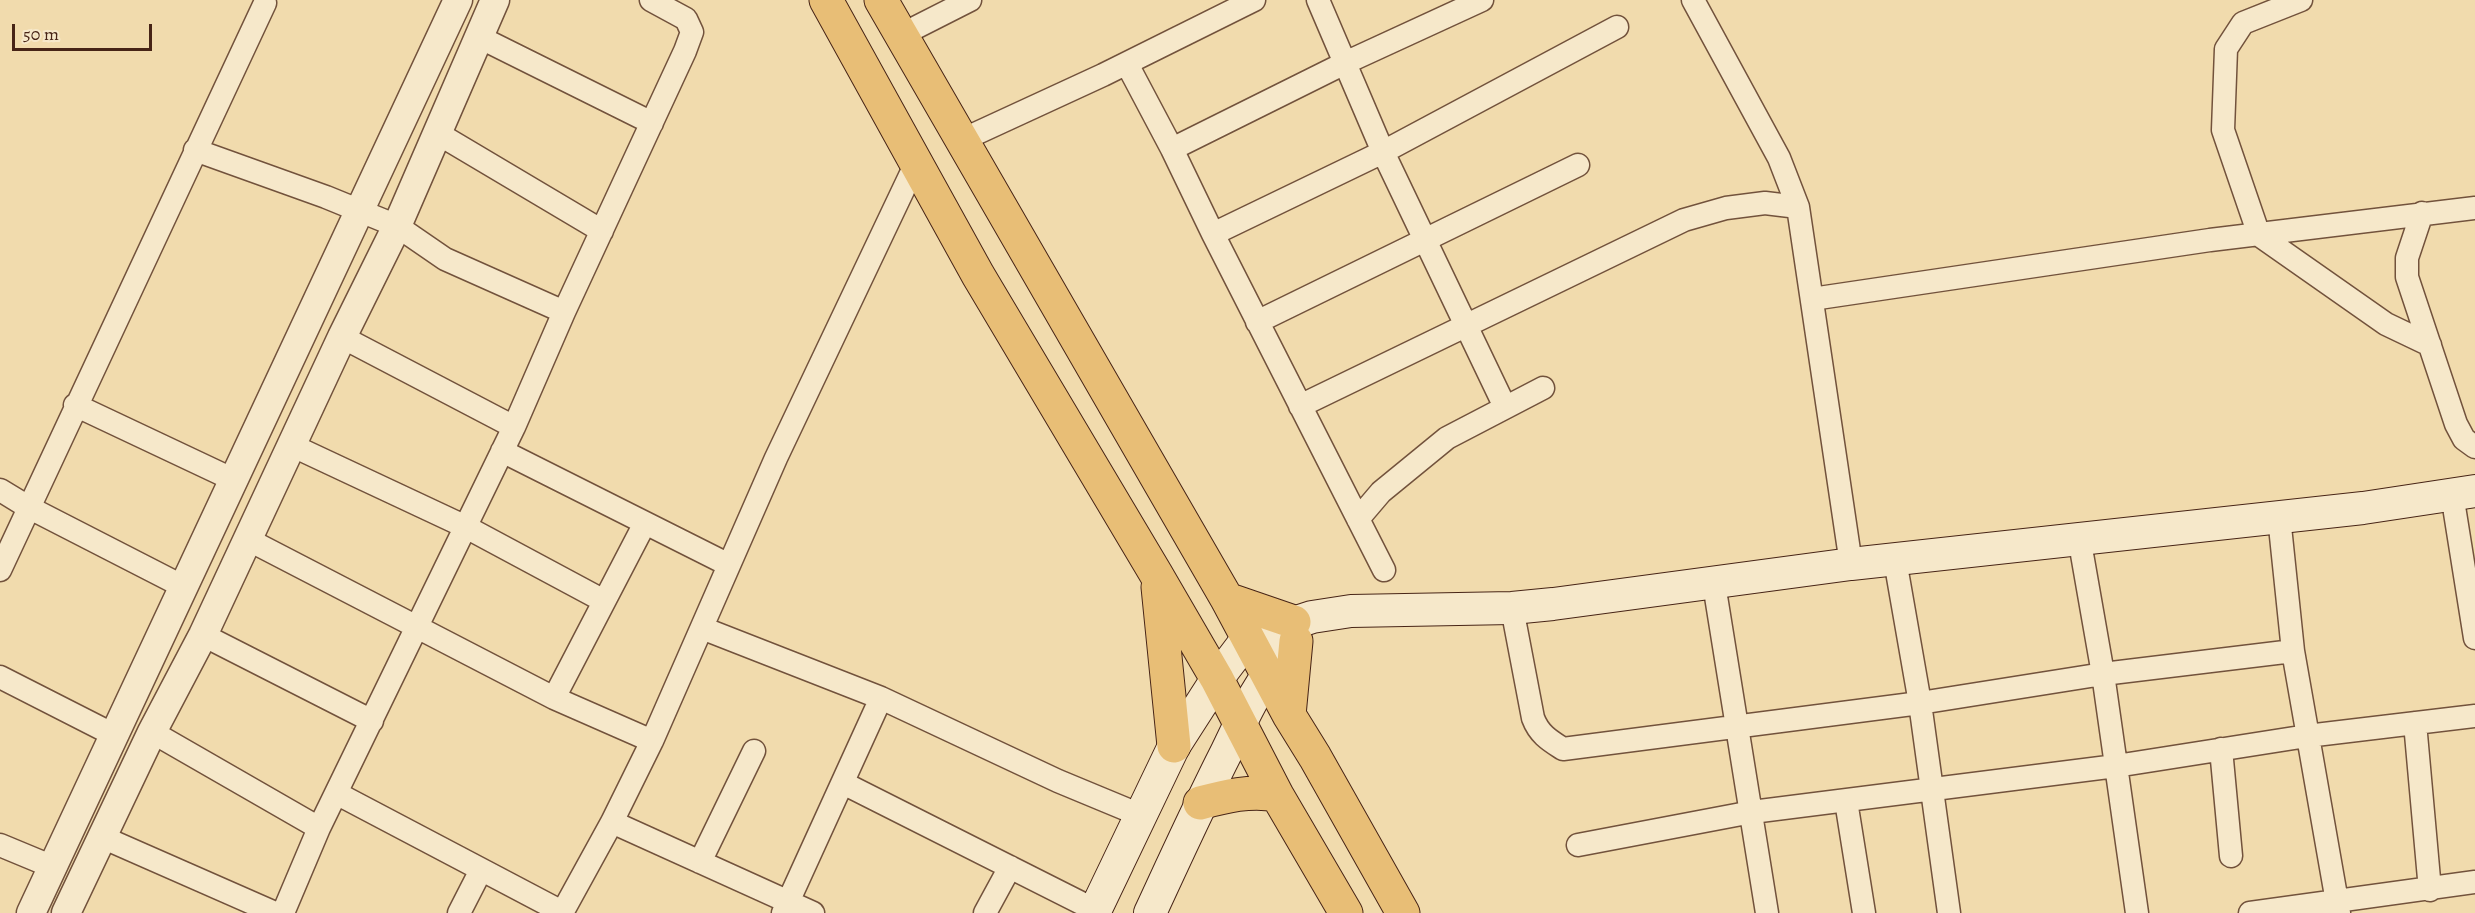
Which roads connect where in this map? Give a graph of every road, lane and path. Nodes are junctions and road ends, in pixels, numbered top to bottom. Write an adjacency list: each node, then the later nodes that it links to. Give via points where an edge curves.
1 (458, 0): 28 (street)
2 (495, 0): 15 (street)
3 (651, 0): 18 (street, via 686,19 692,32)
4 (826, 0): 24 (main road)
5 (880, 0): 14 (main road)
6 (970, 0): 14 (street)
7 (1254, 0): 17 (street)
8 (1318, 0): 16 (street)
9 (1482, 0): 16 (street)
10 (1693, 0): 26 (street, via 1779,158)
11 (2301, 0): 33 (street, via 2243,23 2226,49 2223,130)
12 (265, 3): 22 (street)
13 (1617, 27): 23 (street)
14 (901, 35): 20 (main road)
15 (479, 37): 18 (street); 19 (street)
16 (1345, 63): 21 (street); 23 (street)
17 (1127, 64): 20 (street); 21 (street)
18 (652, 123): 31 (street)
19 (437, 134): 30 (street); 31 (street)
20 (962, 140): 67 (main road)
21 (1172, 149): 32 (street)
22 (195, 150): 28 (street); 42 (street)
23 (1383, 152): 32 (street); 34 (street)
24 (917, 162): 61 (street); 64 (main road, via 978,275)
25 (1578, 165): 34 (street)
26 (1798, 207): 35 (street); 38 (street, via 1765,203 1726,208 1684,220)
27 (2475, 208): 29 (street)
28 (359, 211): 30 (street); 49 (street)
29 (2422, 213): 33 (street); 40 (street, via 2407,258 2407,277)
30 (397, 226): 36 (street, via 445,259); 39 (street)
31 (602, 231): 36 (street)
32 (1213, 234): 37 (street)
33 (2259, 235): 35 (street); 40 (street, via 2386,324)
34 (1425, 240): 37 (street); 38 (street)
35 (1812, 299): 60 (street)
36 (564, 312): 45 (street)
37 (1257, 322): 43 (street)
38 (1466, 327): 43 (street); 44 (street)
39 (342, 337): 45 (street); 46 (street)
40 (2430, 345): 47 (street, via 2456,424 2464,439)
41 (1543, 388): 44 (street)
42 (75, 405): 49 (street); 52 (street)
43 (1300, 406): 54 (street)
44 (1505, 408): 54 (street, via 1447,438 1381,492)
45 (514, 427): 48 (street)
46 (291, 445): 56 (street); 58 (street)
47 (2475, 447)
48 (502, 452): 55 (street); 56 (street)
49 (234, 480): 66 (street)
50 (0, 490): 52 (street)
51 (2463, 493): 53 (main road); 73 (street)
52 (28, 507): 62 (street); 66 (street)
53 (2279, 517): 57 (main road); 76 (street)
54 (1358, 519): 63 (street)
55 (645, 523): 61 (street); 68 (street)
56 (466, 527): 68 (street); 70 (street)
57 (2079, 537): 59 (main road); 78 (street)
58 (247, 539): 70 (street); 74 (street)
59 (1895, 560): 60 (main road); 83 (street)
60 (1851, 564): 65 (main road)
61 (729, 565): 72 (street)
62 (0, 570)
63 (1384, 570)
64 (1156, 574): 80 (main road); 94 (main road)
65 (1714, 584): 69 (main road); 89 (street)
66 (184, 587): 91 (street)
67 (1227, 599): 71 (main road); 75 (main road)
68 (604, 601): 81 (street)
69 (1512, 608): 71 (main road, via 1372,610); 89 (street, via 1533,718 1542,734 1563,749)
70 (418, 627): 81 (street); 86 (street)
71 (1301, 627): 75 (main road); 77 (main road); 84 (main road)
72 (702, 628): 82 (street); 93 (street)
73 (2474, 630)
74 (203, 635): 86 (street); 90 (street)
75 (1248, 638): 77 (main road); 80 (main road)
76 (2293, 651): 78 (street); 92 (street)
77 (1268, 673): 84 (main road); 88 (main road)
78 (2103, 674): 83 (street); 97 (street)
79 (0, 677): 91 (street)
80 (1217, 679): 88 (main road); 94 (main road)
81 (554, 698): 93 (street)
82 (881, 698): 98 (street); 105 (street)
83 (1920, 703): 89 (street); 99 (street)
84 (1289, 715): 131 (main road)
85 (2475, 716): 87 (street)
86 (372, 721): 100 (street)
87 (2415, 723): 92 (street); 117 (street)
88 (1240, 724): 101 (main road); 103 (main road)
89 (1736, 726): 104 (street)
90 (152, 732): 107 (street); 108 (street)
91 (114, 735): 113 (street)
92 (2307, 736): 95 (street); 118 (street)
93 (652, 741): 106 (street)
94 (1174, 746): 105 (main road)
95 (2221, 749): 97 (street); 111 (street)
96 (754, 751): 112 (street)
97 (2116, 766): 99 (street); 135 (street)
98 (843, 783): 114 (street); 119 (street)
99 (1933, 788): 102 (street); 134 (street)
100 (336, 793): 107 (street); 115 (street)
101 (1277, 795): 103 (main road, via 1246,793); 130 (main road)
102 (1846, 801): 104 (street); 133 (street)
103 (1200, 803): 129 (main road)
104 (1752, 812): 110 (street); 132 (street)
105 (1140, 815): 120 (main road)
106 (612, 822): 112 (street); 126 (street)
107 (319, 828): 124 (street)
108 (102, 837): 122 (street); 123 (street)
109 (0, 845): 113 (street)
110 (1578, 845)
111 (2231, 856)
112 (700, 862): 119 (street)
113 (53, 867): 121 (street)
114 (1010, 867): 120 (street); 128 (street)
115 (482, 870): 125 (street); 126 (street)
116 (2475, 882): 117 (street)
117 (2430, 890): 118 (street)
118 (2338, 906): 136 (street)
119 (785, 908): 127 (street)
120 (1095, 912)
121 (31, 913)
122 (66, 913)
123 (275, 913)
124 (283, 913)
125 (459, 913)
126 (562, 913)
127 (813, 913)
128 (986, 913)
129 (1150, 913)
130 (1346, 913)
131 (1403, 913)
132 (1767, 913)
133 (1864, 913)
134 (1949, 913)
135 (2137, 913)
136 (2250, 913)

